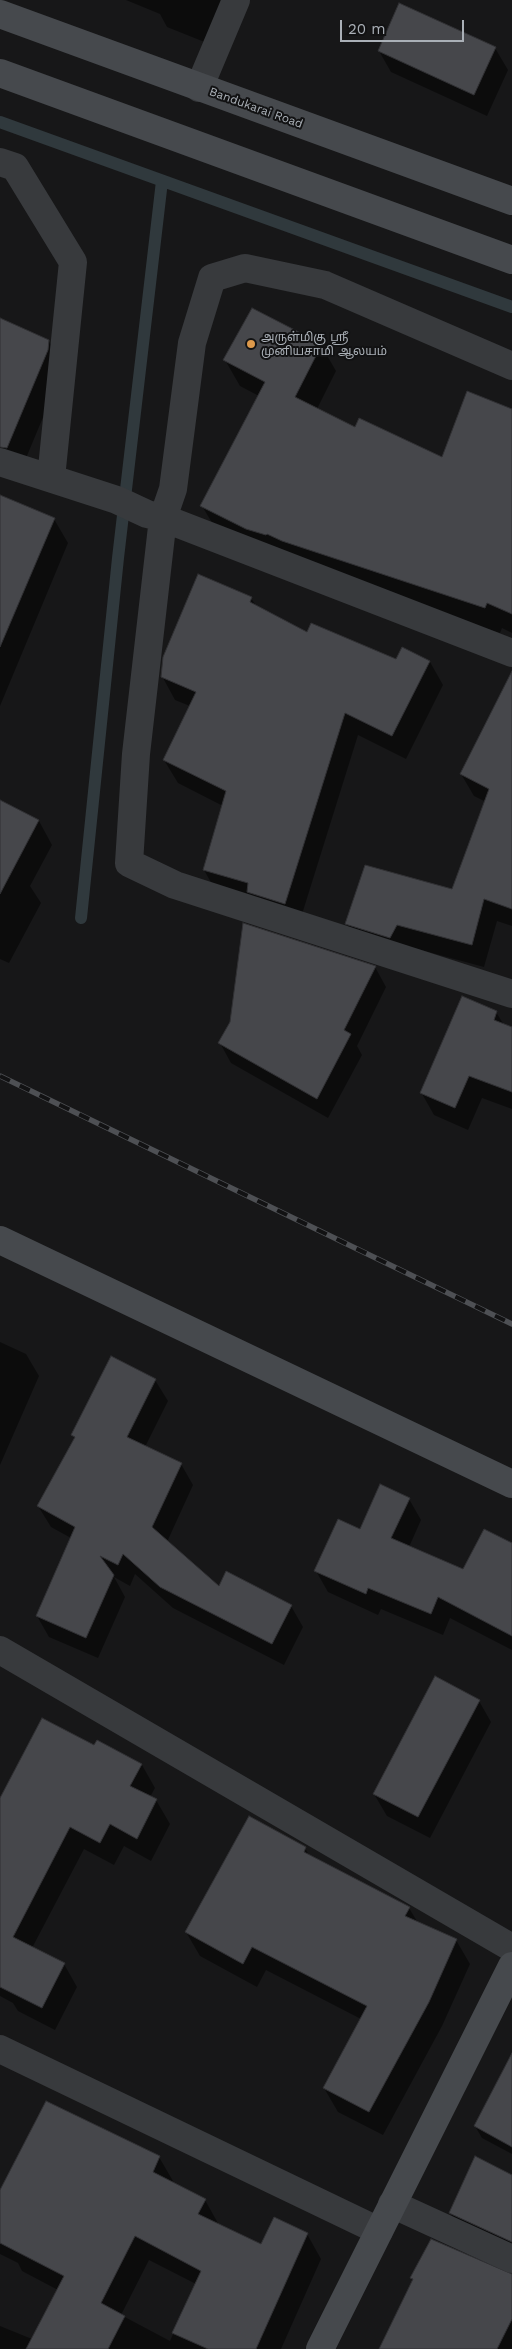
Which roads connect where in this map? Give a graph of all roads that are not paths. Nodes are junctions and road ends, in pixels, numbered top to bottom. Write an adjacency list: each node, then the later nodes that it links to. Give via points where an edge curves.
1 (236, 0): 4 (street)
2 (0, 14): 4 (main road, Bandukarai Road)
3 (0, 73): 7 (main road)
4 (199, 88): 6 (main road, Bandukarai Road)
5 (0, 162): 10 (street, via 16,167 73,262)
6 (512, 201)
7 (512, 260)
8 (512, 366): 11 (street, via 325,285 245,268 212,278 192,343 173,489)
9 (0, 462): 10 (street)
10 (51, 478): 11 (street)
11 (155, 516): 12 (street); 13 (street, via 129,863 175,885)
12 (512, 653)
13 (512, 994)
14 (0, 1240): 15 (main road)
15 (512, 1484)
16 (0, 1650): 17 (street)
17 (512, 1948)
18 (512, 1966): 20 (main road)
19 (0, 2049): 21 (street)
20 (392, 2204): 21 (main road); 22 (street)
21 (379, 2231): 23 (main road)
22 (512, 2259)
23 (320, 2349)

